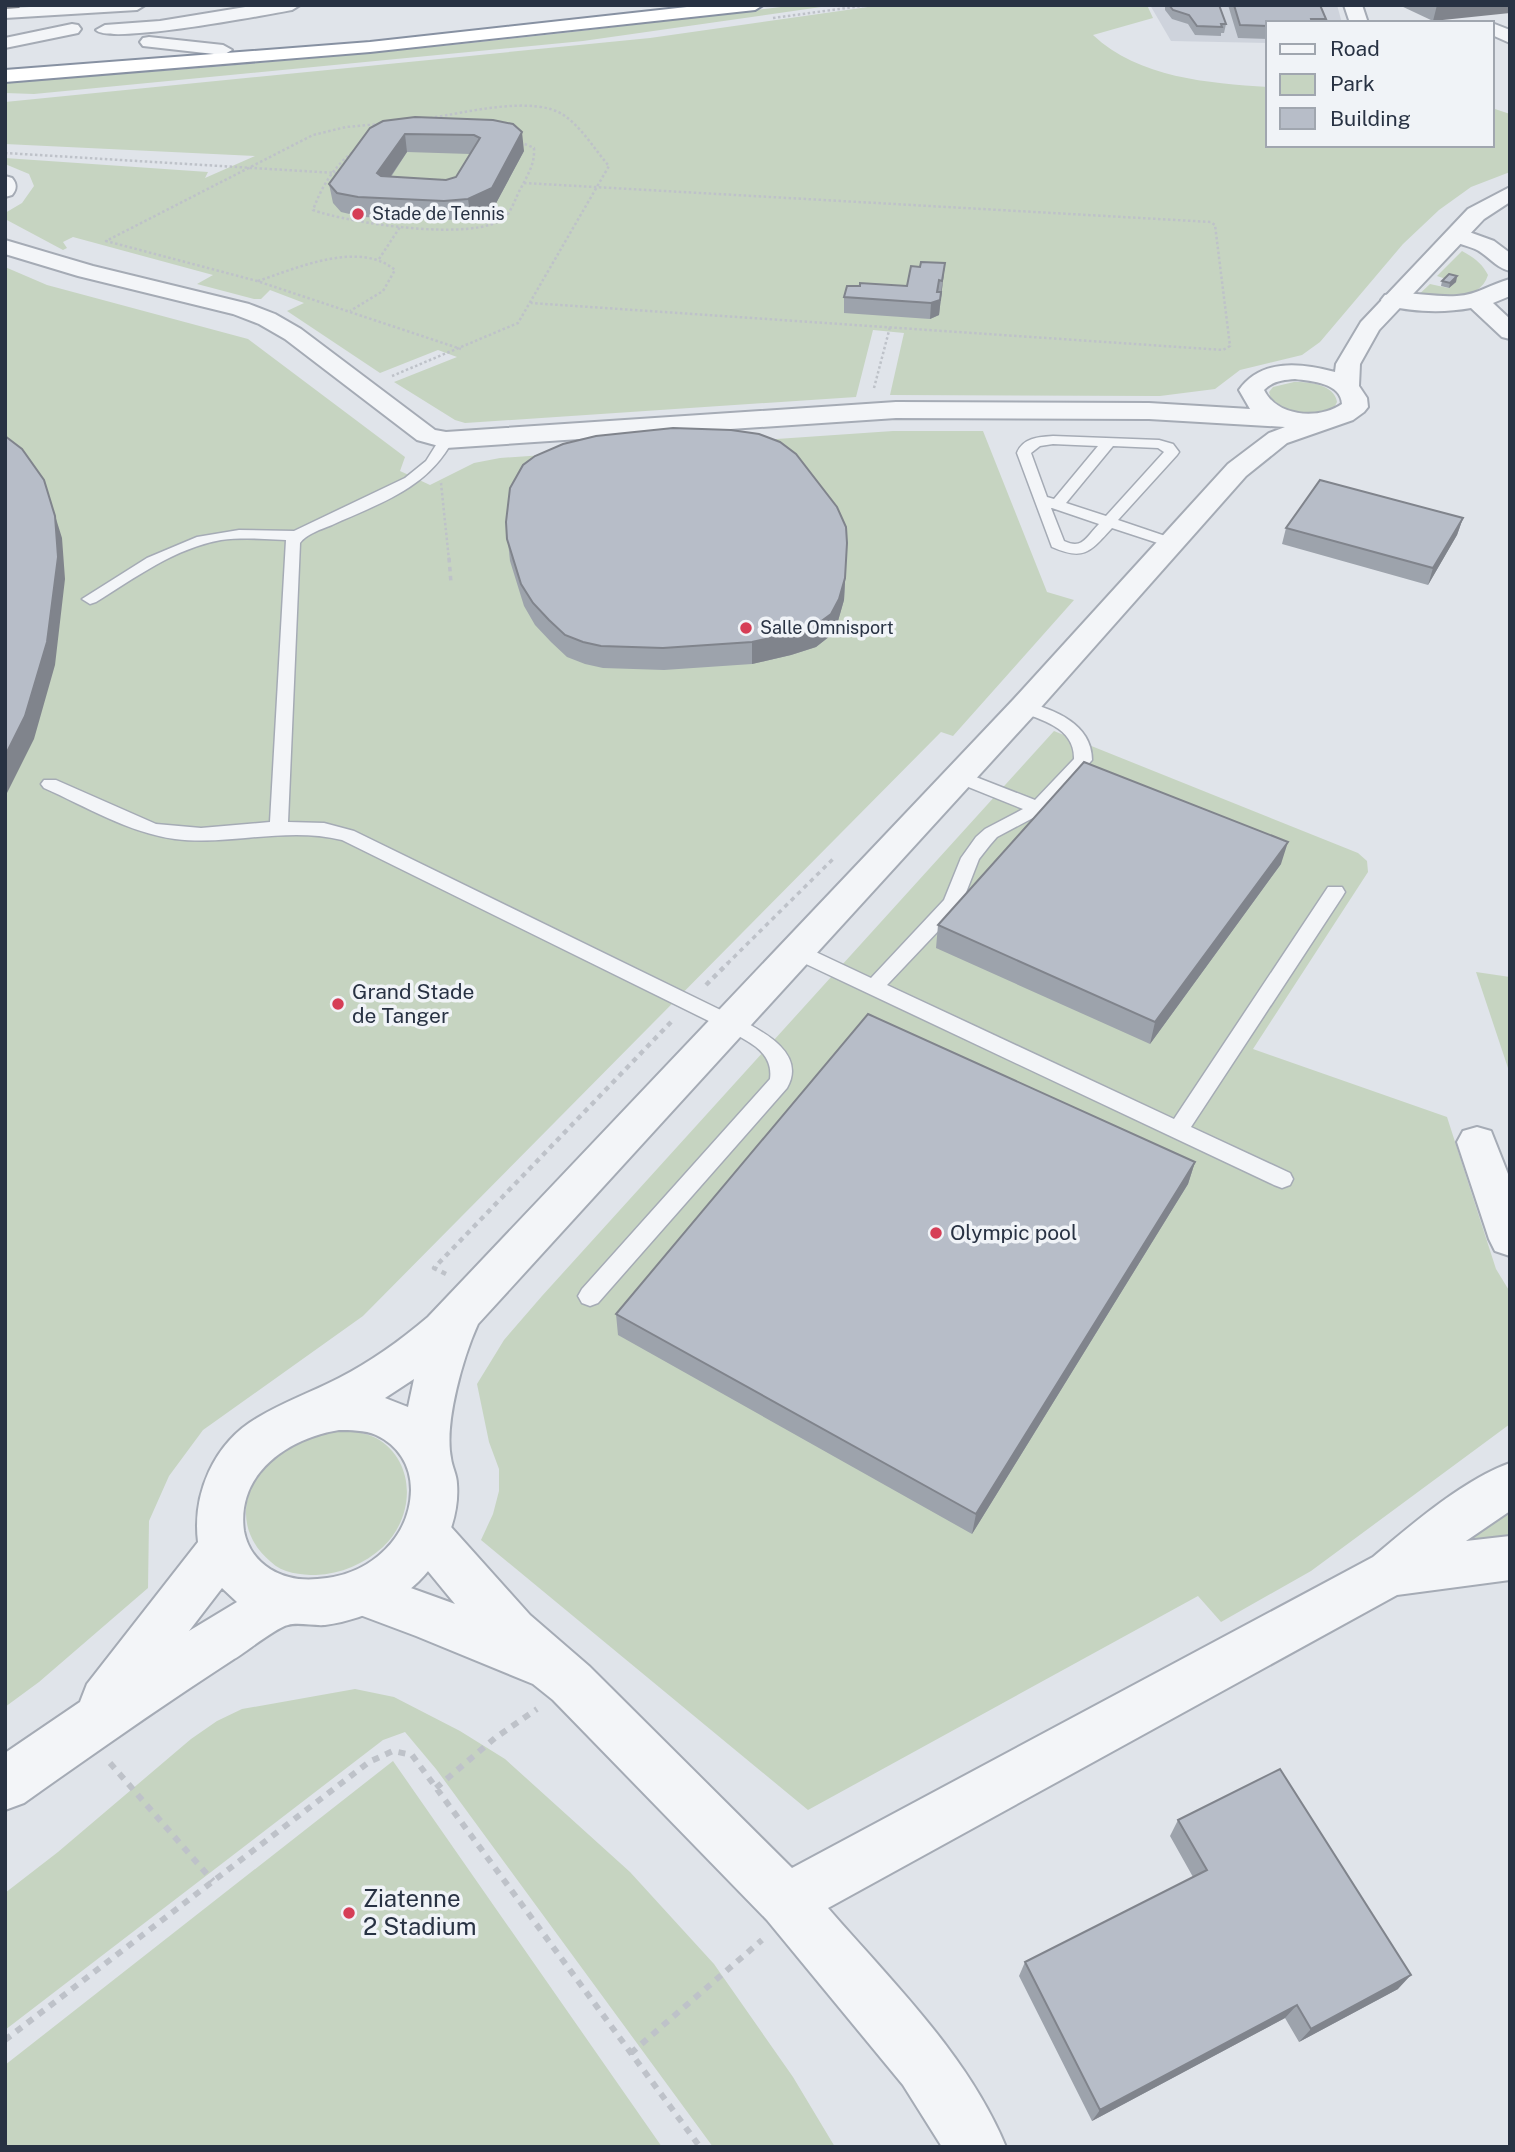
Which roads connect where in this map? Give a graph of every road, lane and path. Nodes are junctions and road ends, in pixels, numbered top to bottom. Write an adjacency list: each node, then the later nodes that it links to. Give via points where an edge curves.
1 (136, 5): 6 (street)
2 (292, 5): 6 (street, via 160,26)
3 (704, 5): 8 (highway, via 464,32)
4 (755, 5): 10 (highway, via 370,47)
5 (5, 13): 6 (street)
6 (108, 18): 7 (street); 8 (street, via 109,35)
7 (11, 41)
8 (223, 50): 9 (highway)
9 (5, 66)
10 (5, 76)
11 (428, 118): 18 (path, via 518,107 552,109 564,114 609,166)
12 (389, 123): 14 (path, via 313,135)
13 (5, 153): 14 (path)
14 (250, 166): 15 (path); 28 (path, via 106,241)
15 (336, 173): 17 (path, via 358,146 394,132 505,137 534,148 535,161); 21 (path, via 313,210 360,224)
16 (5, 182): 19 (street)
17 (524, 183): 18 (path); 21 (path, via 505,217 497,222 475,227)
18 (598, 186): 32 (path); 34 (path, via 1205,220 1215,225 1230,346 1223,349)
19 (5, 191)
20 (1510, 194): 23 (street, via 1476,214)
21 (400, 227): 26 (path)
22 (5, 232): 25 (street)
23 (1458, 234): 27 (street, via 1486,246); 30 (street)
24 (5, 247): 25 (street)
25 (47, 259): 44 (street, via 267,319 426,435)
26 (379, 259): 28 (path, via 323,261); 33 (path, via 391,264 391,282 375,299)
27 (1510, 264)
28 (257, 281): 33 (path)
29 (1510, 286): 31 (street)
30 (1393, 300): 31 (street); 35 (street)
31 (1478, 301): 36 (street)
32 (531, 303): 34 (path); 37 (path, via 518,323)
33 (349, 312): 37 (path)
34 (890, 327): 41 (path)
35 (1369, 327): 38 (street); 40 (street, via 1348,364)
36 (1510, 332)
37 (461, 349): 39 (path)
38 (1295, 372): 40 (street); 42 (street, via 1256,383)
39 (383, 380)
40 (1347, 387): 43 (street, via 1357,400 1356,407)
41 (871, 399)
42 (1256, 404): 43 (street, via 1287,419); 44 (street, via 1112,411 878,411); 46 (street)
43 (1322, 422): 46 (street, via 1278,438)
44 (446, 440): 47 (lane)
45 (1109, 442): 48 (lane); 48 (lane, via 1044,440 1026,448 1025,457); 49 (lane, via 1159,444 1172,452)
46 (1237, 470): 51 (street)
47 (423, 472): 50 (lane); 52 (path, via 440,479)
48 (1050, 502): 49 (lane); 49 (lane, via 1057,544 1066,550 1085,548)
49 (1109, 522): 51 (lane)
50 (296, 536): 53 (lane, via 236,534 192,543); 58 (lane, via 291,550)
51 (1172, 543): 54 (street)
52 (452, 583)
53 (90, 600)
54 (1024, 707): 55 (street); 57 (lane, via 1076,732 1085,751 1078,769)
55 (957, 776): 57 (lane); 61 (street)
56 (50, 784): 58 (lane, via 167,833 200,835)
57 (1038, 808): 62 (lane, via 983,841 970,858 953,903)
58 (279, 826): 63 (lane, via 316,826 348,835)
59 (838, 855): 63 (path)
60 (1335, 892): 65 (lane)
61 (796, 951): 62 (lane); 64 (street)
62 (874, 987): 65 (lane)
63 (689, 1002): 64 (lane); 70 (path, via 434,1268)
64 (730, 1023): 69 (lane, via 778,1054 783,1073 780,1082); 70 (street)
65 (1178, 1130): 67 (lane)
66 (1477, 1142): 68 (street)
67 (1282, 1179)
68 (1510, 1239)
69 (590, 1296)
70 (470, 1303): 71 (street, via 429,1344 393,1371); 72 (street, via 438,1368)
71 (311, 1414): 72 (street, via 353,1410 392,1420 413,1435); 75 (street, via 263,1438 233,1472 219,1511)
72 (428, 1455): 74 (street, via 435,1479 435,1506)
73 (1510, 1484): 77 (street)
74 (426, 1534): 78 (street, via 388,1577); 80 (street)
75 (223, 1548): 79 (street, via 235,1571 255,1589); 81 (street)
76 (1510, 1558): 77 (street)
77 (1390, 1573): 85 (street)
78 (361, 1593): 79 (street, via 321,1603); 80 (street, via 489,1640)
79 (282, 1601): 81 (street)
80 (562, 1676): 83 (path); 85 (street)
81 (85, 1726): 82 (street); 84 (path)
82 (5, 1784)
83 (436, 1788): 84 (path, via 412,1755 393,1751 369,1762); 87 (path)
84 (213, 1881): 86 (path)
85 (790, 1907): 87 (path); 89 (street, via 924,2064)
86 (5, 2040)
87 (631, 2053): 88 (path)
88 (700, 2147)
89 (976, 2147)

